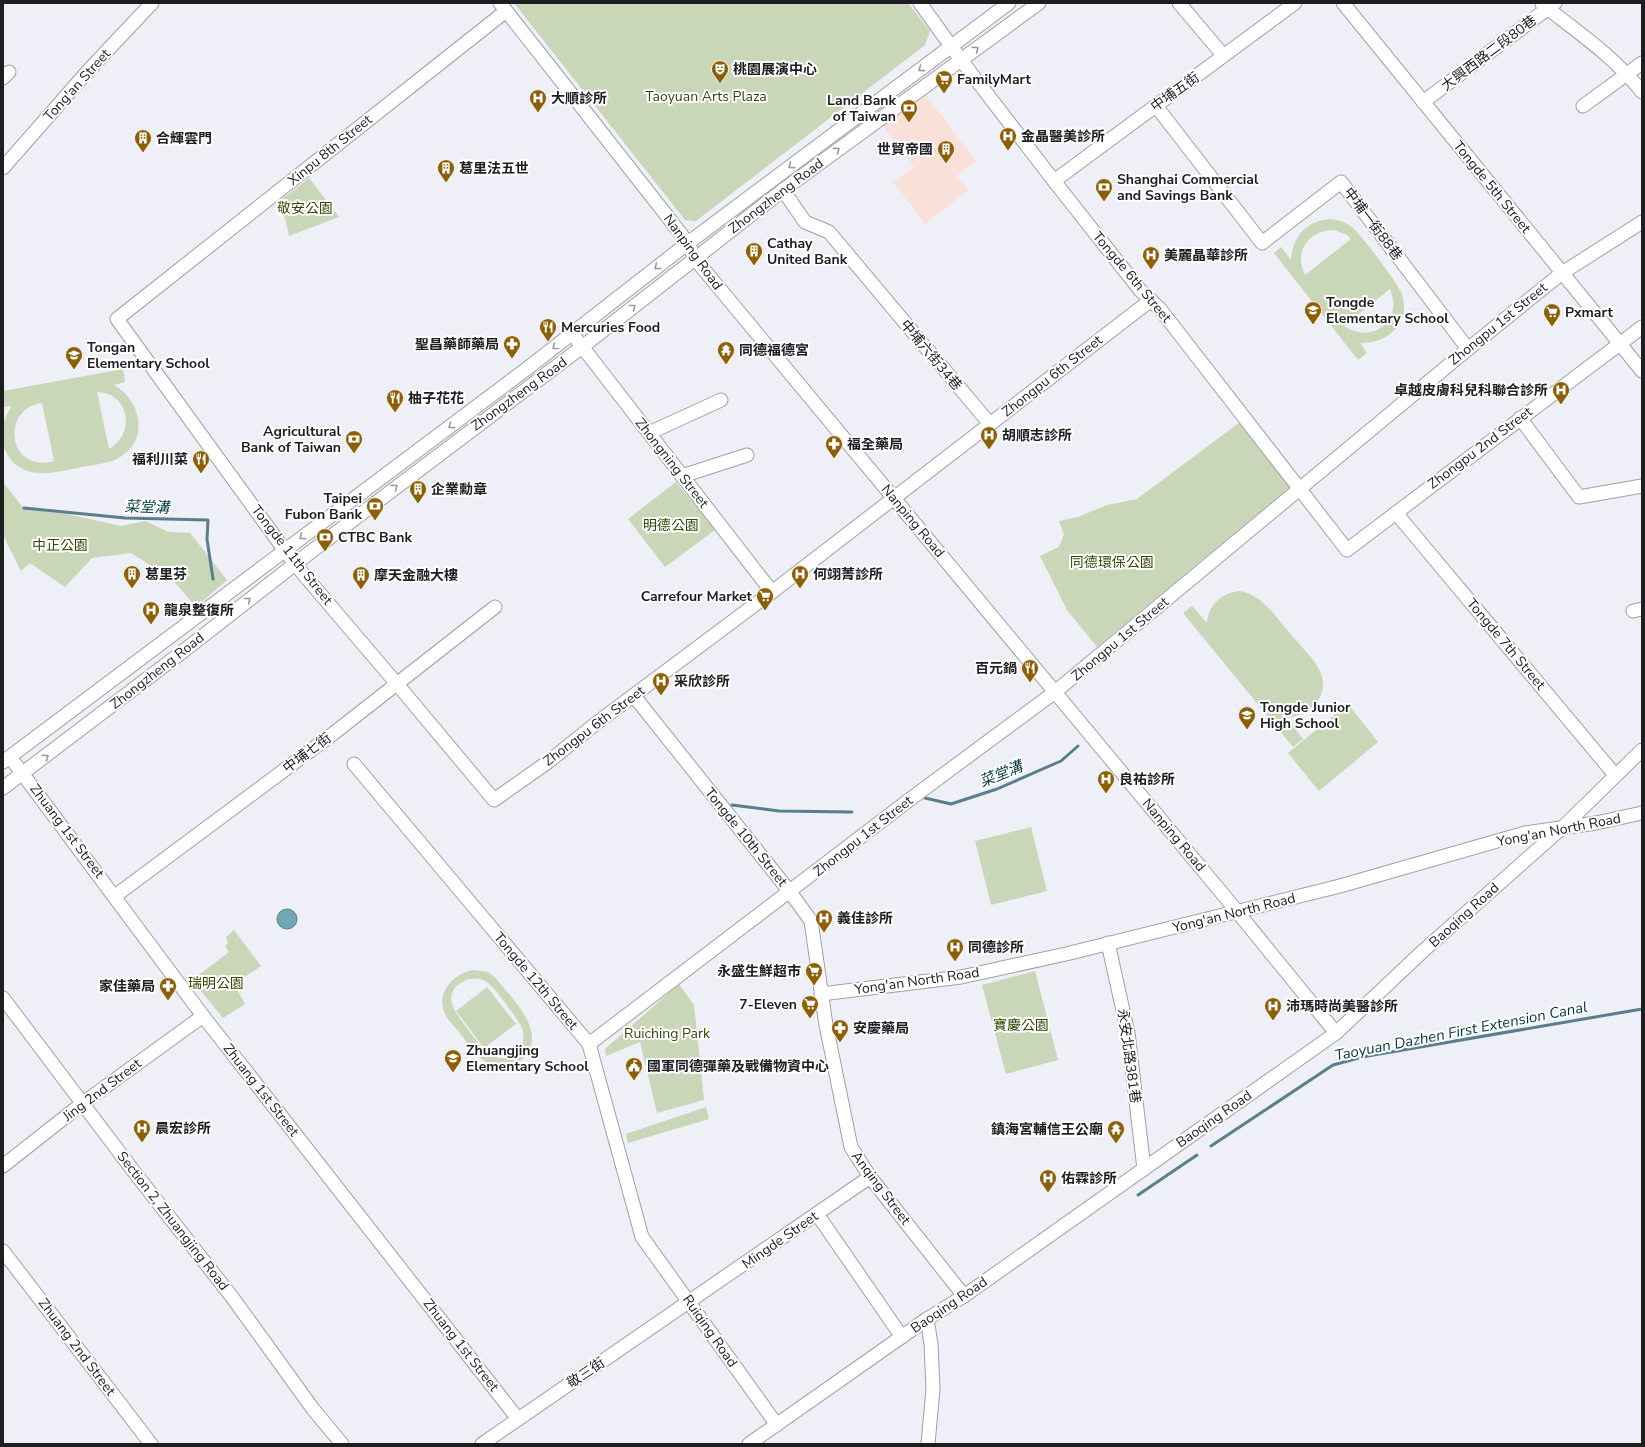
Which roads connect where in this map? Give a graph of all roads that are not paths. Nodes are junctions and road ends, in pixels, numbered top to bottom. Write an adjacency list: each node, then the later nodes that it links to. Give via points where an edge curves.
1 (152, 3): 19 (street, Tong'an Street)
2 (920, 3): 10 (street, Tongde 6th Street)
3 (1009, 3): 10 (street, Zhongzheng Road)
4 (1039, 3): 12 (street, Zhongzheng Road, one-way to 4)
5 (1179, 3): 11 (street)
6 (1295, 3): 11 (street, 中埔五街)
7 (1343, 3): 16 (street, Tongde 5th Street)
8 (1548, 5): 14 (street); 16 (street, 大興西路二段80巷)
9 (503, 7): 23 (street, Nanping Road); 27 (street, Xinpu 8th Street)
10 (952, 46): 12 (street, Tongde 6th Street); 23 (street, Zhongzheng Road, one-way to 23)
11 (1223, 55): 17 (street, 中埔五街)
12 (961, 60): 20 (street, Tongde 6th Street); 21 (street, Zhongzheng Road, one-way to 12)
13 (1642, 63): 14 (street)
14 (1627, 74): 15 (street); 18 (street)
15 (1642, 92)
16 (1423, 102): 25 (street, Tongde 5th Street)
17 (1156, 106): 20 (street, 中埔五街); 32 (street, 中埔一街88巷, via 1262,243 1341,182)
18 (1583, 106)
19 (3, 168)
20 (1054, 181): 26 (street, Tongde 6th Street, via 1140,290)
21 (783, 190): 24 (street, Zhongzheng Road); 36 (street, 中埔六街34巷, via 805,222 829,232)
22 (1642, 222): 25 (street, Zhongpu 1st Street)
23 (688, 243): 24 (street, Nanping Road); 29 (street, Zhongzheng Road, one-way to 29)
24 (695, 259): 31 (street, Zhongzheng Road, one-way to 24); 42 (street, Nanping Road)
25 (1562, 273): 30 (street, Tongde 5th Street); 32 (street, Zhongpu 1st Street)
26 (1151, 300): 36 (street, Zhongpu 6th Street); 41 (street, Tongde 6th Street)
27 (117, 319): 44 (street, Tongde 11th Street)
28 (1642, 327): 30 (street, Zhongpu 2nd Street)
29 (572, 334): 31 (street, Zhongning Street); 44 (street, Zhongzheng Road, one-way to 44)
30 (1619, 344): 33 (street, Tongde 5th Street); 35 (street, Zhongpu 2nd Street)
31 (582, 347): 37 (street, Zhongning Street); 46 (street, Zhongzheng Road, one-way to 31)
32 (1468, 349): 41 (street, Zhongpu 1st Street)
33 (1642, 371)
34 (722, 400): 37 (street)
35 (1520, 418): 40 (street, via 1579,497); 43 (street, Zhongpu 2nd Street)
36 (990, 424): 42 (street, Zhongpu 6th Street)
37 (649, 433): 39 (street, Zhongning Street)
38 (747, 455): 39 (street)
39 (682, 476): 47 (street, Zhongning Street)
40 (1642, 486)
41 (1300, 490): 45 (street, Tongde 6th Street); 50 (street, Zhongpu 1st Street)
42 (894, 499): 47 (street, Zhongpu 6th Street); 50 (street, Nanping Road)
43 (1396, 513): 45 (street, Zhongpu 2nd Street); 56 (street, Tongde 7th Street)
44 (285, 549): 46 (street, Tongde 11th Street); 53 (street, Zhongzheng Road)
45 (1347, 550)
46 (294, 564): 49 (street, Tongde 11th Street); 55 (street, Zhongzheng Road, one-way to 46)
47 (772, 592): 51 (street, Zhongpu 6th Street)
48 (495, 607): 49 (street, 中埔七街)
49 (398, 684): 58 (street, Tongde 11th Street); 62 (street, 中埔七街)
50 (1055, 692): 61 (street, Zhongpu 1st Street); 63 (street, Nanping Road)
51 (634, 696): 58 (street, Zhongpu 6th Street); 61 (street, Tongde 10th Street)
52 (1642, 750): 56 (street, Baoqing Road)
53 (6, 760): 55 (street, Zhuang 1st Street)
54 (354, 764): 69 (street, Tongde 12th Street)
55 (24, 774): 57 (street, Zhongzheng Road); 62 (street, Zhuang 1st Street)
56 (1615, 775): 60 (street, Baoqing Road)
57 (3, 788)
58 (494, 800)
59 (1642, 813): 60 (street, Yong'an North Road)
60 (1563, 827): 63 (street, Yong'an North Road, via 1525,834); 68 (street, Baoqing Road, via 1423,951)
61 (790, 892): 65 (street, Tongde 10th Street, via 811,922); 69 (street, Zhongpu 1st Street)
62 (115, 896): 67 (street, Zhuang 1st Street)
63 (1238, 912): 64 (street, Yong'an North Road); 68 (street, Nanping Road)
64 (1108, 943): 65 (street, Yong'an North Road, via 961,977); 72 (street, 永安北路381巷, via 1128,1033)
65 (821, 994): 73 (street, Anqing Street, via 851,1147)
66 (3, 998): 70 (street, Section 2, Zhuangjing Road)
67 (203, 1016): 70 (street, Jing 2nd Street); 81 (street, Zhuang 1st Street)
68 (1336, 1033): 72 (street, Baoqing Road)
69 (588, 1044): 75 (street, Tongde 12th Street)
70 (83, 1103): 71 (street, Jing 2nd Street); 84 (street, Section 2, Zhuangjing Road)
71 (3, 1166)
72 (1144, 1169): 77 (street, Baoqing Road)
73 (870, 1177): 74 (street, Mingde Street); 77 (street, Anqing Street)
74 (817, 1214): 78 (street, Mingde Street); 80 (street)
75 (642, 1237): 78 (street, Ruiqing Road)
76 (3, 1251): 83 (street, Zhuang 2nd Street)
77 (964, 1296): 79 (street, Baoqing Road)
78 (690, 1303): 81 (street, 敬三街); 82 (street, Ruiqing Road)
79 (927, 1319): 80 (street, Baoqing Road); 87 (street, via 933,1389)
80 (902, 1337): 82 (street, Baoqing Road)
81 (518, 1419): 85 (street, 敬三街)
82 (777, 1425): 86 (street, Baoqing Road)
83 (151, 1444)
84 (342, 1444)
85 (482, 1444)
86 (749, 1444)
87 (928, 1444)

